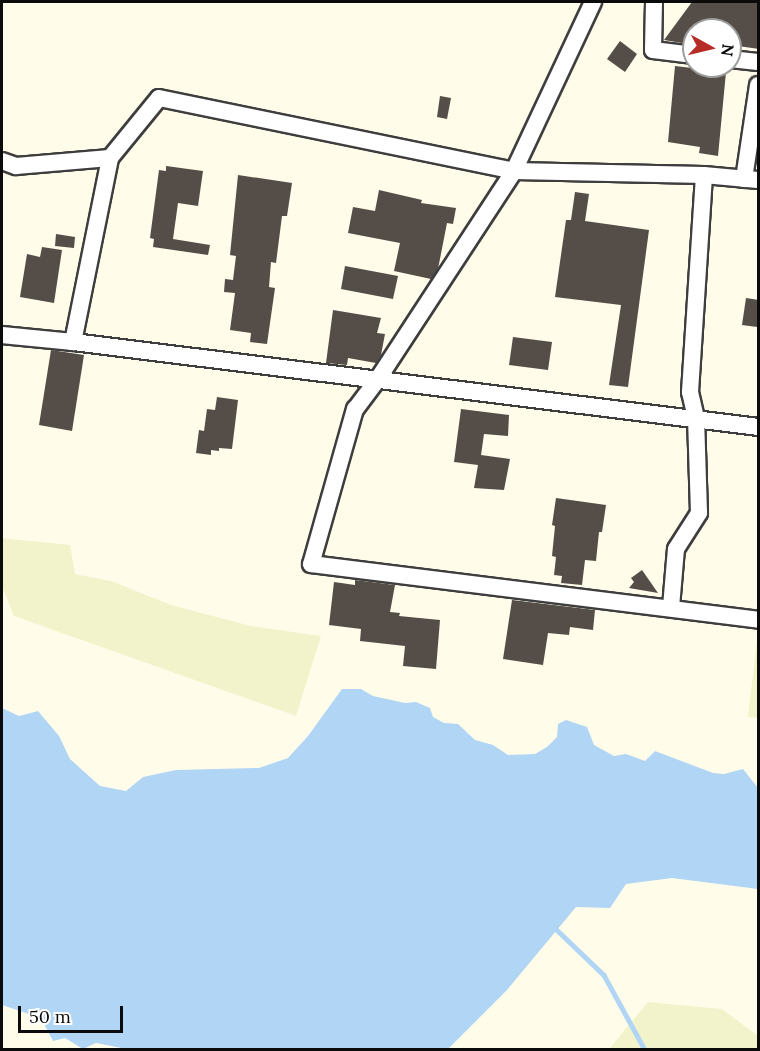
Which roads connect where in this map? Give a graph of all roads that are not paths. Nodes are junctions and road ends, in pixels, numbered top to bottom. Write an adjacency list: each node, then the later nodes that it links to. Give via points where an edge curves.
1 (593, 2): 9 (street)
2 (654, 2): 3 (street, via 653,50)
3 (682, 54)
4 (742, 60): 5 (street)
5 (759, 62)
6 (759, 85): 11 (street)
7 (110, 158): 8 (street, via 16,166); 9 (street, via 159,98); 13 (street)
8 (2, 161)
9 (514, 171): 10 (street); 14 (street)
10 (704, 176): 11 (street); 15 (street, via 690,392)
11 (751, 179)
12 (2, 335): 13 (street)
13 (73, 342): 14 (street)
14 (378, 379): 15 (street); 17 (street, via 355,409 310,564)
15 (696, 418): 16 (street); 17 (street, via 699,513 676,549)
16 (759, 427)
17 (671, 608): 18 (street)
18 (759, 620)

